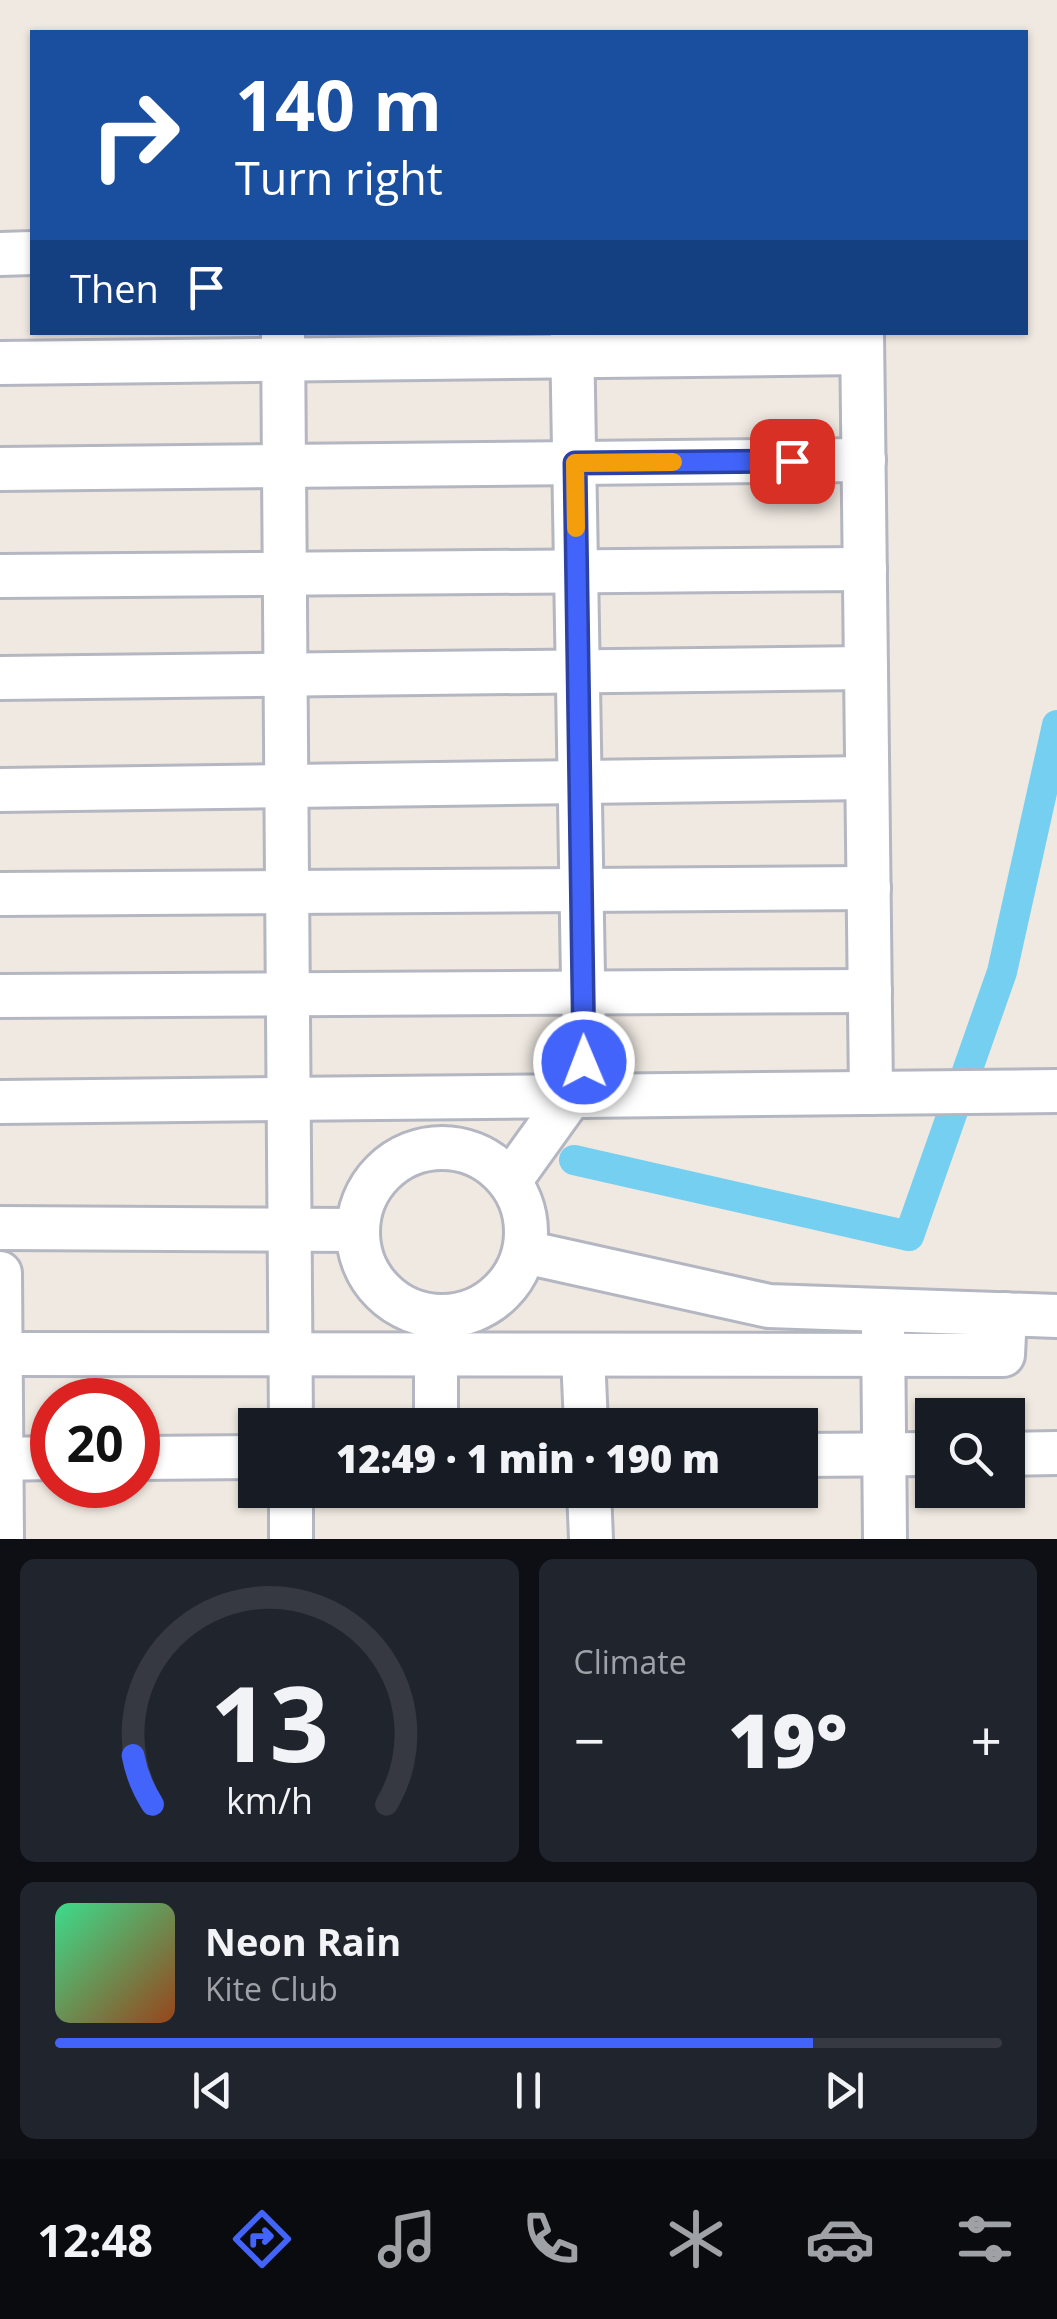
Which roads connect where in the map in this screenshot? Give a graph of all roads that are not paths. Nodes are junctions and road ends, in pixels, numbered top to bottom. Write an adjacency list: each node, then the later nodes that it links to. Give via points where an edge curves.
1 (30, 253): 2 (lane)
2 (0, 254)
3 (862, 342): 4 (lane); 7 (lane)
4 (573, 344): 5 (lane); 8 (lane)
5 (284, 346): 6 (lane); 9 (lane)
6 (0, 364)
7 (864, 460): 8 (lane); 11 (lane)
8 (575, 463): 9 (lane); 12 (lane)
9 (284, 466): 10 (lane); 13 (lane)
10 (0, 469)
11 (865, 569): 12 (lane); 15 (lane)
12 (576, 572): 13 (lane); 16 (lane)
13 (285, 574): 14 (lane); 17 (lane)
14 (0, 576)
15 (866, 668): 16 (lane); 19 (lane)
16 (578, 672): 17 (lane); 20 (lane)
17 (286, 675): 18 (lane); 21 (lane)
18 (0, 678)
19 (867, 778): 20 (lane); 23 (lane)
20 (580, 782): 21 (lane); 24 (lane)
21 (286, 786): 22 (lane); 25 (lane)
22 (0, 790)
23 (869, 888): 24 (lane); 27 (lane)
24 (582, 890): 25 (lane); 28 (lane)
25 (287, 892): 26 (lane); 29 (lane)
26 (0, 894)
27 (870, 991): 28 (lane); 32 (lane)
28 (583, 993): 29 (lane); 33 (lane)
29 (288, 995): 30 (lane); 34 (lane)
30 (0, 996)
31 (1057, 1091): 32 (lane)
32 (871, 1093): 33 (lane)
33 (578, 1096): 34 (lane); 36 (lane)
34 (288, 1099): 35 (lane); 38 (lane)
35 (0, 1102)
36 (510, 1181): 39 (lane, via 468,1151 416,1151 374,1181); 40 (lane, via 522,1203)
37 (0, 1228): 38 (lane)
38 (290, 1230): 39 (lane); 47 (lane)
39 (357, 1230): 45 (lane, via 366,1267 388,1298)
40 (525, 1252): 42 (lane, via 769,1306); 45 (lane, via 516,1274 492,1300)
41 (0, 1273): 46 (lane)
42 (883, 1310): 43 (lane); 49 (lane)
43 (1005, 1314): 44 (lane); 49 (lane, via 1002,1355)
44 (1057, 1316)
45 (436, 1336): 47 (lane); 48 (lane); 51 (lane)
46 (0, 1354): 47 (lane); 58 (lane)
47 (290, 1354): 50 (lane)
48 (583, 1354): 49 (lane); 52 (lane)
49 (883, 1355): 54 (lane)
50 (291, 1408)
51 (436, 1408)
52 (585, 1408)
53 (818, 1454): 54 (lane)
54 (884, 1454): 55 (lane); 67 (lane)
55 (915, 1454)
56 (1025, 1454): 57 (lane)
57 (1057, 1454)
58 (0, 1458): 59 (lane); 64 (lane)
59 (30, 1458)
60 (160, 1458): 61 (lane)
61 (238, 1458)
62 (291, 1508): 65 (lane)
63 (590, 1508): 66 (lane)
64 (2, 1539)
65 (292, 1539)
66 (591, 1539)
67 (885, 1539)

